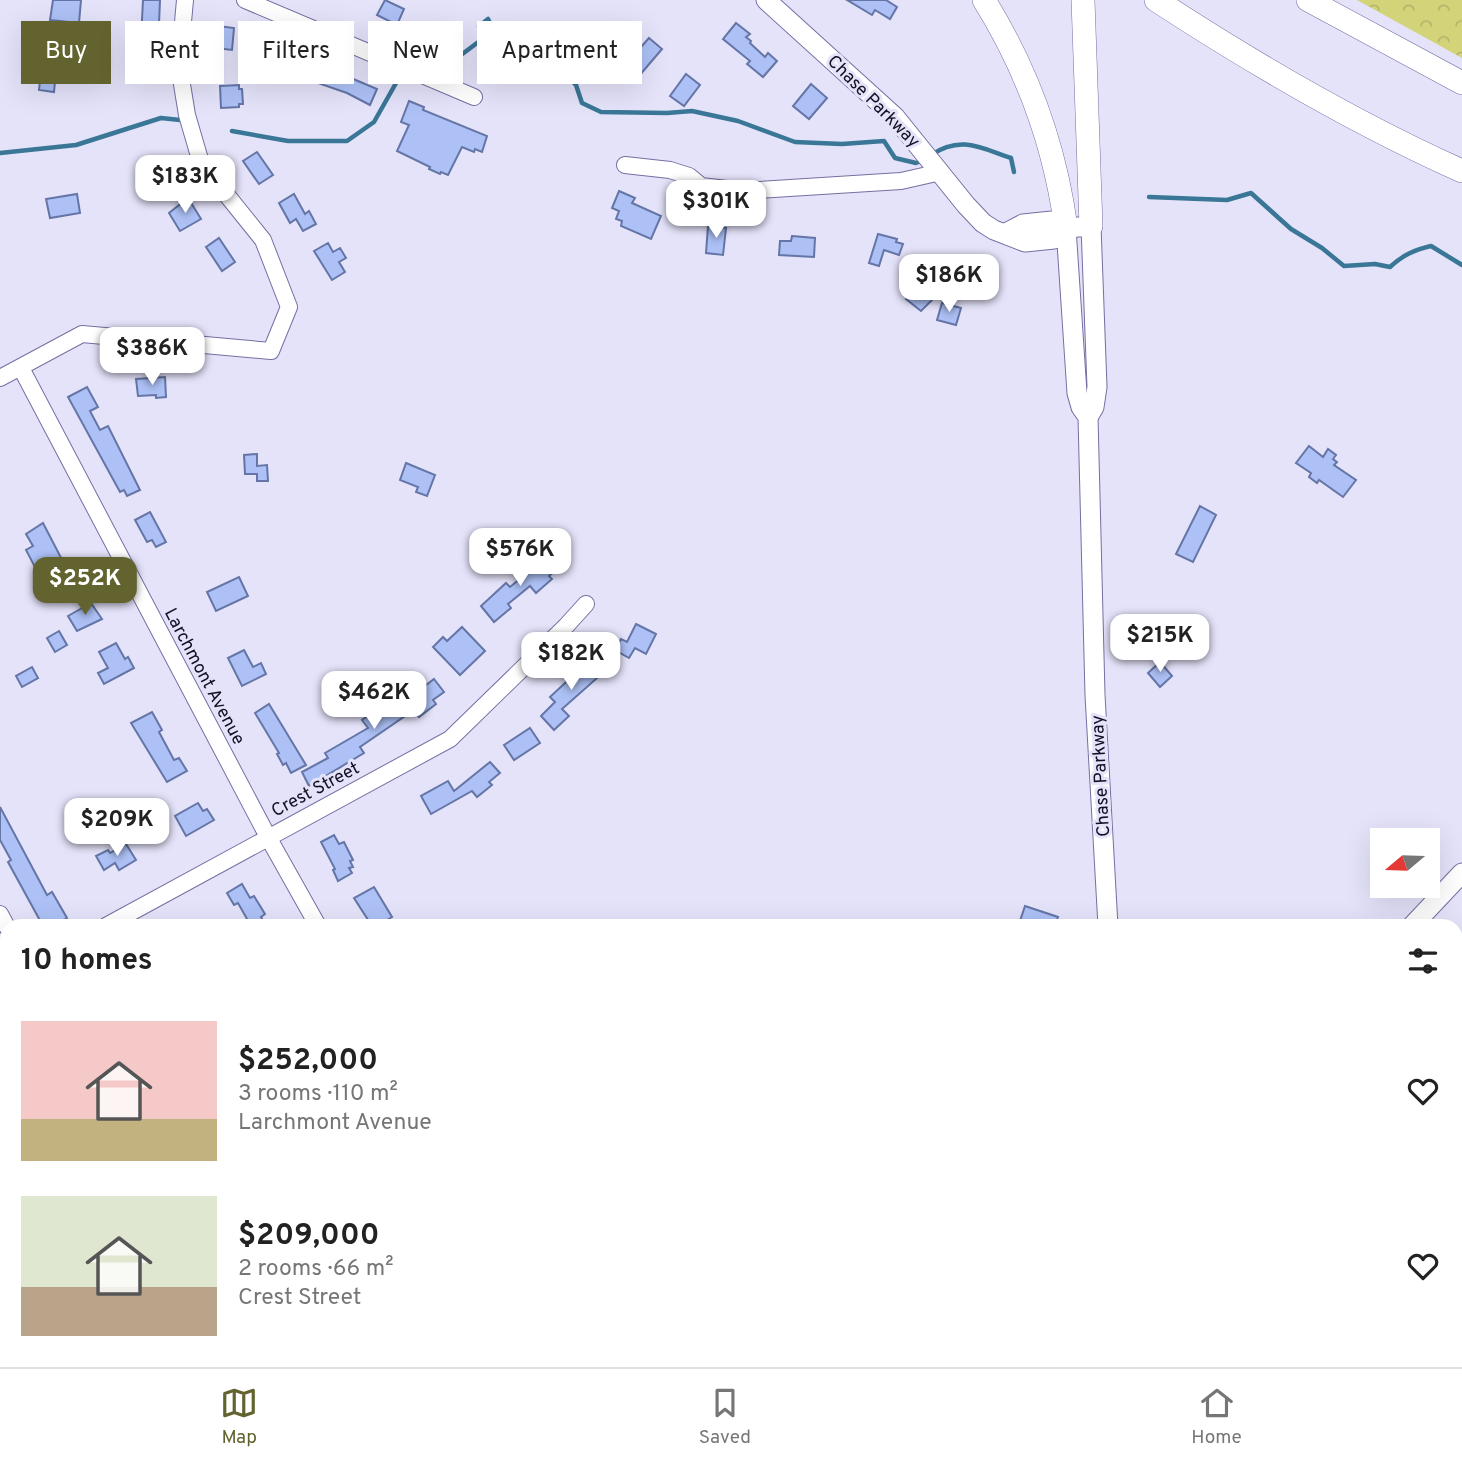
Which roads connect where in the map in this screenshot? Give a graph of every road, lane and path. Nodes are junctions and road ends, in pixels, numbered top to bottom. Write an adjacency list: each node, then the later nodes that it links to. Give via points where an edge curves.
1 (185, 0): 15 (street, via 178,65 201,163 262,240 289,307 271,351 82,334)
2 (245, 0): 9 (street)
3 (766, 0): 10 (main road, Chase Parkway, via 883,104)
4 (984, 0): 14 (highway, via 1040,112)
5 (1156, 0): 12 (highway, via 1305,91)
6 (1308, 0): 8 (highway)
7 (1083, 5): 13 (highway)
8 (1462, 83)
9 (474, 97)
10 (933, 162): 11 (street, via 901,181 744,191 701,186 670,170); 14 (main road, Chase Parkway, via 978,218 994,230 1025,242 1054,239)
11 (625, 165)
12 (1462, 171)
13 (1091, 226): 14 (main road, Chase Parkway); 17 (main road, Chase Parkway, via 1097,387 1094,407)
14 (1066, 228): 17 (main road, Chase Parkway, via 1077,393)
15 (21, 368): 16 (street); 19 (street, Larchmont Avenue)
16 (0, 378)
17 (1087, 416): 23 (main road, Chase Parkway)
18 (586, 604): 19 (street, Crest Street, via 450,738)
19 (268, 837): 21 (street, Crest Street); 22 (street, Larchmont Avenue)
20 (1462, 873): 24 (main road)
21 (119, 919)
22 (314, 919)
23 (1108, 919)
24 (1419, 919)

